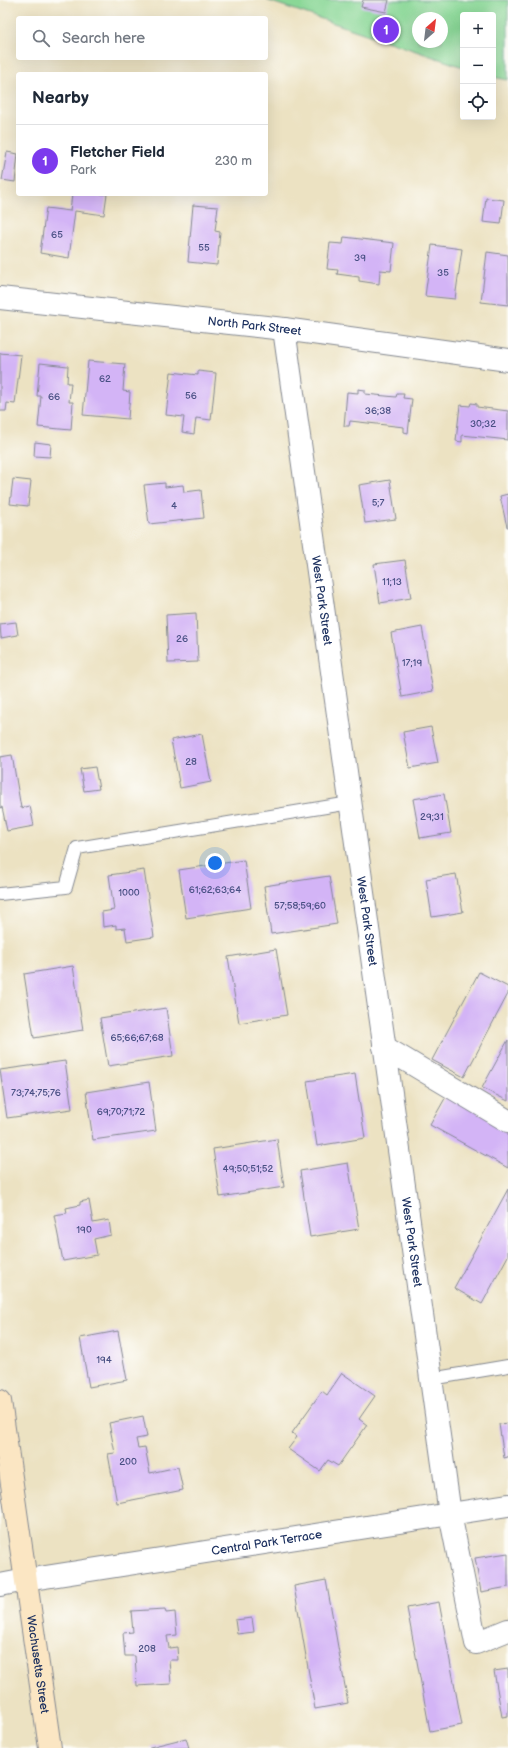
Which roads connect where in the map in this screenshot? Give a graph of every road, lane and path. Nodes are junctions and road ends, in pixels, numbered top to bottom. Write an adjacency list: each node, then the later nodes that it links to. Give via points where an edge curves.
1 (0, 298): 2 (street, North Park Street)
2 (284, 329): 3 (street, North Park Street); 4 (street, West Park Street)
3 (508, 360)
4 (350, 803): 5 (lane, via 77,848 66,887); 6 (street, West Park Street)
5 (0, 894)
6 (384, 1047): 7 (street); 9 (street, West Park Street)
7 (508, 1121)
8 (508, 1366): 9 (lane)
9 (431, 1379): 13 (street, West Park Street)
10 (0, 1401): 11 (street, Wachusetts Street)
11 (4, 1454): 14 (street, Wachusetts Street)
12 (508, 1505): 13 (street, Central Park Terrace)
13 (450, 1514): 14 (street, Central Park Terrace); 16 (street, West Park Street, via 476,1643)
14 (26, 1580): 15 (street, Central Park Terrace); 17 (street, Wachusetts Street)
15 (0, 1585)
16 (508, 1630)
17 (50, 1748)

